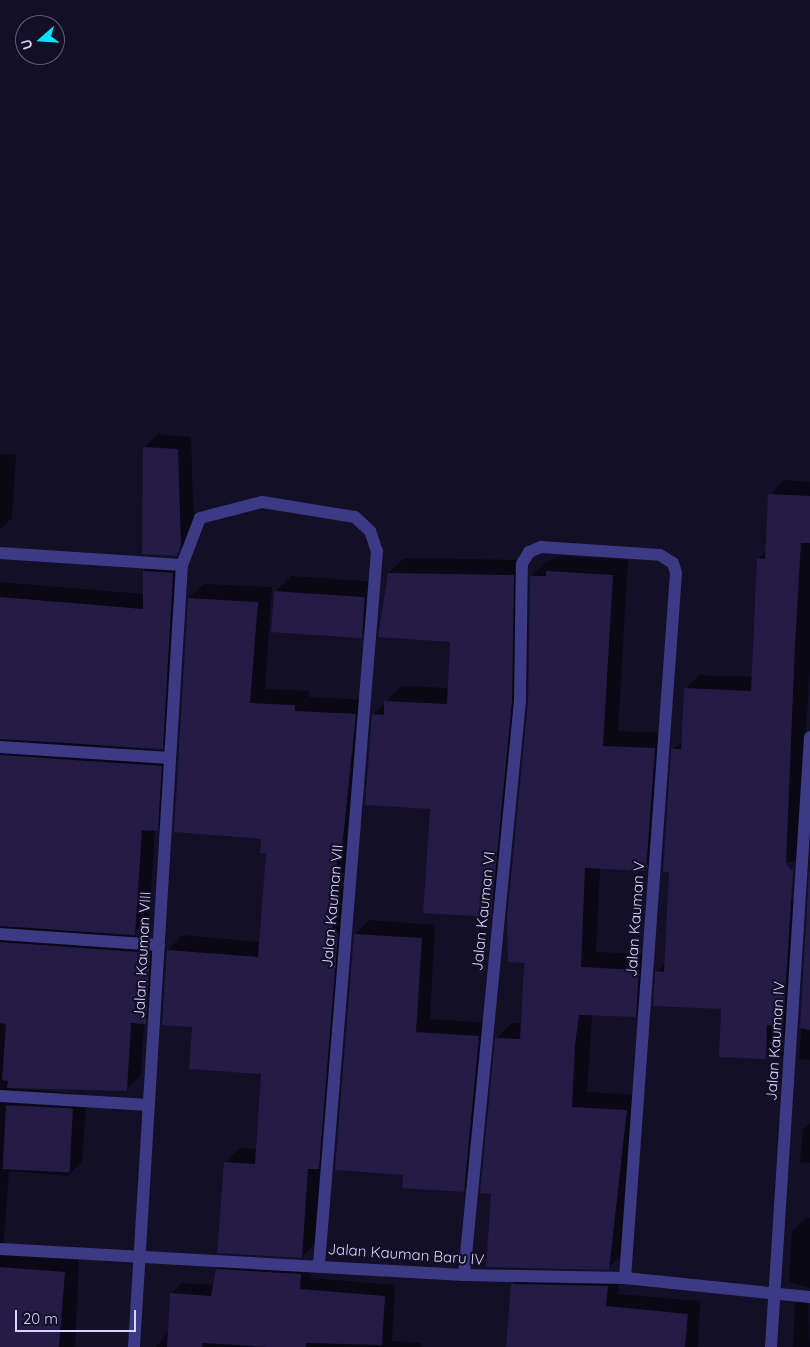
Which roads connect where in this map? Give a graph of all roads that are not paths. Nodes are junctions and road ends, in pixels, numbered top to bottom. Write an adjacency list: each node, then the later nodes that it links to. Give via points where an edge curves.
1 (377, 551): 4 (street, Jalan Kauman VIII, via 370,531 355,517 262,502 200,518); 14 (street, Jalan Kauman VII)
2 (529, 552): 15 (street, Jalan Kauman VI, via 522,564 520,701); 16 (street, Jalan Kauman V, via 541,547 660,555 673,563 676,585)
3 (0, 553): 4 (street)
4 (182, 565): 7 (street, Jalan Kauman VIII)
5 (810, 737): 17 (street, Jalan Kauman IV)
6 (0, 747): 7 (street)
7 (170, 758): 9 (street, Jalan Kauman VIII)
8 (0, 934): 9 (street)
9 (159, 945): 11 (street, Jalan Kauman VIII)
10 (0, 1096): 11 (street)
11 (149, 1105): 13 (street, Jalan Kauman VIII)
12 (0, 1249): 13 (street, Jalan Kauman Baru IV)
13 (140, 1259): 14 (street, Jalan Kauman Baru IV); 19 (street, Jalan Kauman VIII)
14 (320, 1264): 15 (street, Jalan Kauman Baru IV)
15 (464, 1275): 16 (street, Jalan Kauman Baru IV)
16 (625, 1278): 17 (street, Jalan Kauman Baru IV)
17 (776, 1293): 18 (street, Jalan Kauman Baru IV); 20 (street, Jalan Kauman IV)
18 (810, 1297)
19 (134, 1347)
20 (770, 1347)

